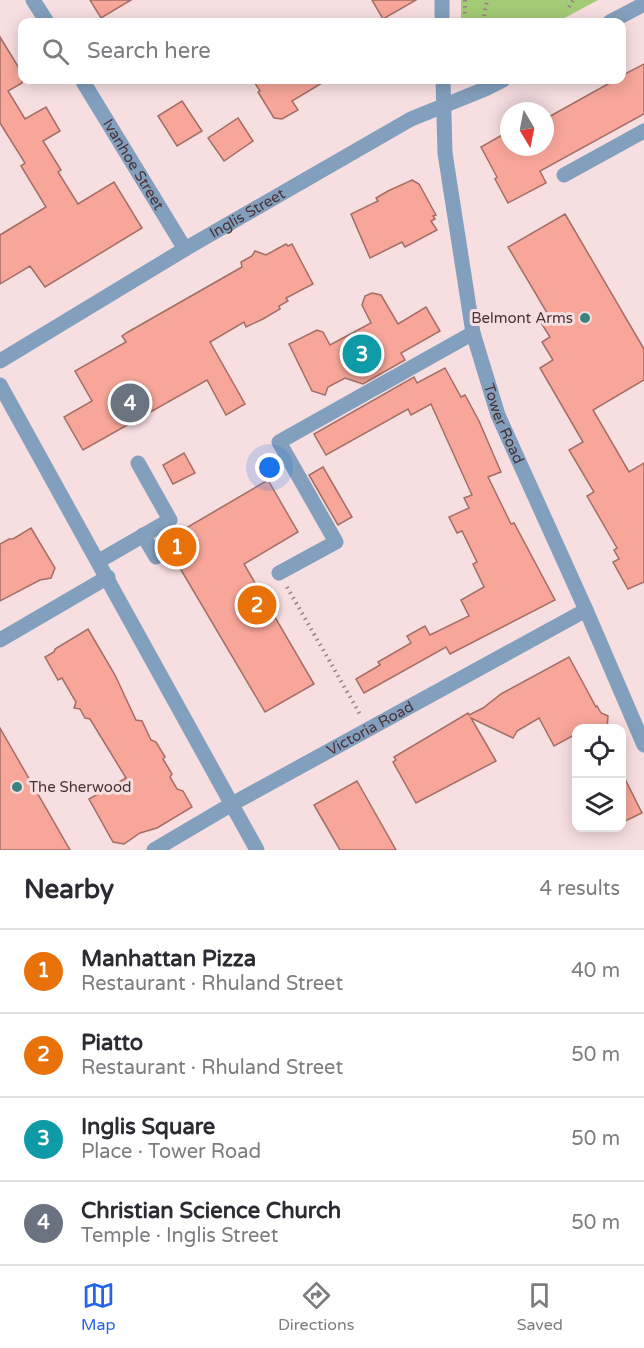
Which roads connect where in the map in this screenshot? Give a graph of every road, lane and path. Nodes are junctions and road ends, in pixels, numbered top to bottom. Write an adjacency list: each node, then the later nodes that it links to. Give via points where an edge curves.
1 (33, 0): 8 (street)
2 (442, 0): 9 (street)
3 (465, 0): 10 (path)
4 (487, 0): 11 (path)
5 (573, 0): 7 (path)
6 (644, 4): 12 (street)
7 (569, 7)
8 (44, 18)
9 (442, 18)
10 (465, 18)
11 (484, 18)
12 (617, 18)
13 (84, 84): 19 (street, Ivanhoe Street)
14 (443, 84): 16 (street, Tower Road)
15 (494, 84): 16 (street, Inglis Street)
16 (443, 107): 19 (street, Inglis Street, via 411,119); 20 (street, Tower Road, via 445,153)
17 (644, 131): 18 (street)
18 (564, 175)
19 (185, 249): 21 (street, Inglis Street)
20 (473, 333): 27 (street, via 279,442 336,542); 29 (street, Tower Road, via 498,415)
21 (0, 361)
22 (0, 385): 26 (street)
23 (138, 463): 24 (street, via 174,527)
24 (143, 536): 25 (street, via 156,557); 26 (street)
25 (169, 550)
26 (99, 561): 28 (street)
27 (279, 573): 31 (path)
28 (108, 577): 30 (street); 33 (street)
29 (586, 610): 31 (street, Victoria Road); 32 (street, Tower Road)
30 (0, 640)
31 (368, 729): 33 (street, Victoria Road)
32 (644, 745)
33 (232, 804): 34 (street, Victoria Road); 35 (street)
34 (154, 850)
35 (257, 850)

